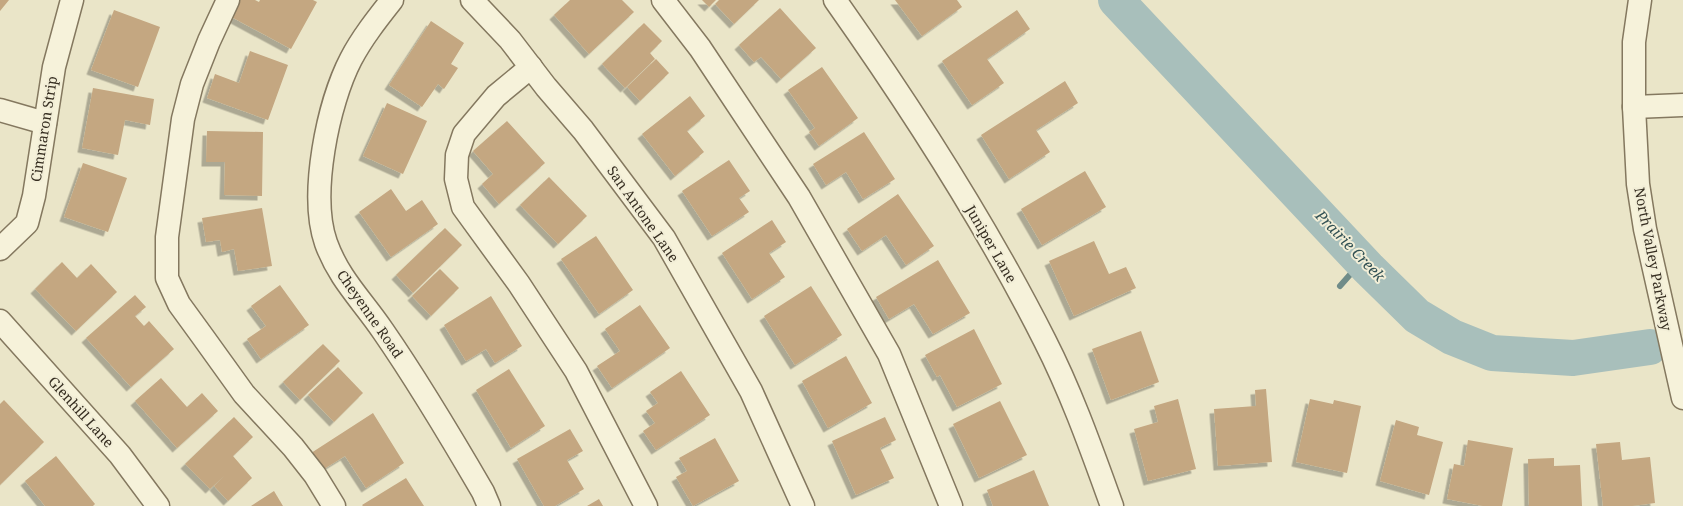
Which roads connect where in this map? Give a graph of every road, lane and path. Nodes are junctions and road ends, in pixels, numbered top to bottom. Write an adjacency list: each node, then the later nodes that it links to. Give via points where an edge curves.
1 (72, 0): 12 (street, Cimmaron Strip, via 54,66)
2 (228, 0): 17 (street, via 208,41 182,120 167,238 167,278 179,304 202,337 244,394 310,468)
3 (392, 0): 18 (street, Cheyenne Road, via 351,59 339,86 322,150 320,212 326,242 338,269 435,408)
4 (472, 0): 8 (street, San Antone Lane)
5 (663, 0): 21 (street, via 700,48 799,197 889,354)
6 (835, 0): 22 (street, Juniper Lane, via 888,75 998,254 1046,342)
7 (1640, 0): 10 (street, North Valley Parkway, via 1634,42)
8 (531, 67): 19 (street, via 496,96 464,134 457,155 456,179 463,207 576,371); 20 (street, San Antone Lane, via 584,130 664,238 751,391)
9 (1683, 105): 10 (street)
10 (1634, 107): 15 (street, North Valley Parkway, via 1638,184 1645,230)
11 (0, 110): 12 (street)
12 (45, 122): 13 (street, Cimmaron Strip, via 27,223)
13 (0, 249)
14 (0, 321): 16 (street, Glenhill Lane, via 120,456)
15 (1683, 398)
16 (158, 506)
17 (334, 506)
18 (489, 506)
19 (646, 506)
20 (803, 506)
21 (950, 506)
22 (1112, 506)

